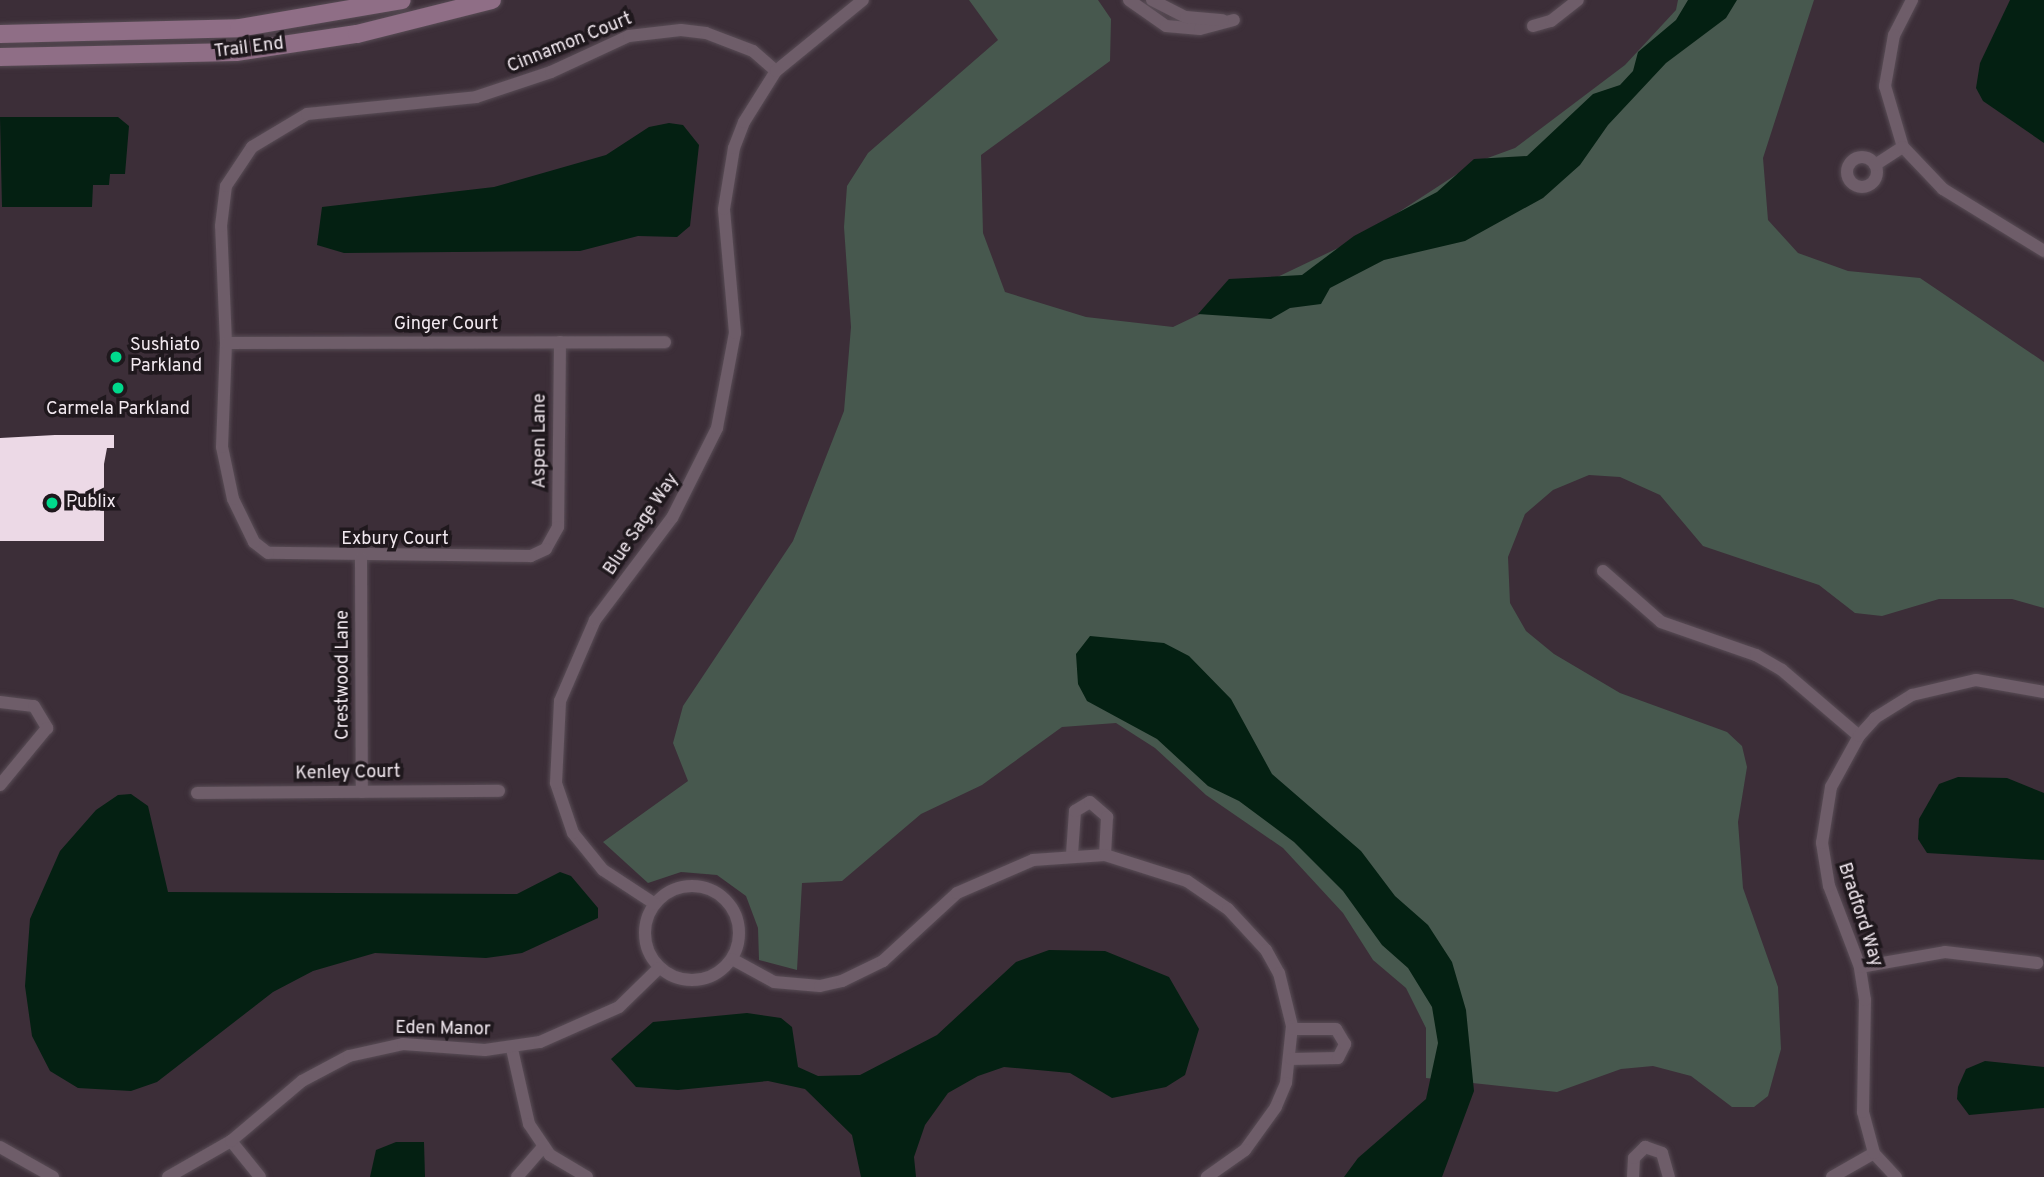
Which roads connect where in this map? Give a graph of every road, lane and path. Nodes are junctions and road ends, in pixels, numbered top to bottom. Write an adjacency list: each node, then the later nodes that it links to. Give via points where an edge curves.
1 (402, 0): 9 (street, Trail End, via 239,28 128,35)
2 (492, 0): 10 (street, Trail End, via 357,34 236,52)
3 (863, 0): 11 (street, Blue Sage Way)
4 (1129, 0): 5 (street, via 1166,26 1200,29 1234,20 1186,17)
5 (1152, 0)
6 (1578, 0): 8 (street, via 1551,21)
7 (1912, 0): 12 (street, via 1894,35 1885,86)
8 (1533, 26)
9 (0, 34)
10 (0, 57)
11 (776, 71): 17 (street, Cinnamon Court, via 730,40 681,30 656,31 629,36 551,72 476,97 307,114 251,147 226,186); 30 (street, Blue Sage Way, via 744,122 727,177 724,209 735,333 717,428 672,518 581,645 556,727 556,783 573,833 604,870)
12 (1903, 147): 13 (street); 14 (street, via 1943,189)
13 (1875, 165)
14 (2044, 251)
15 (559, 342): 16 (street, Ginger Court); 17 (street, Ginger Court); 18 (street, Aspen Lane)
16 (665, 342)
17 (226, 343): 19 (street, Exbury Court, via 222,447 244,524 268,553)
18 (554, 539): 19 (street, Exbury Court, via 531,556)
19 (361, 558): 26 (street, Crestwood Lane)
20 (1603, 571): 23 (street, via 1661,622 1756,655 1782,670)
21 (2044, 692): 23 (street, Bradford Way, via 1999,681 1953,683 1903,699)
22 (0, 702): 24 (street, via 34,706 47,728)
23 (1860, 736): 33 (street, Bradford Way, via 1837,770 1822,843 1829,886)
24 (0, 785)
25 (499, 791): 26 (street, Kenley Court)
26 (362, 792): 27 (street, Kenley Court)
27 (197, 793)
28 (1072, 854): 29 (street); 29 (street, via 1075,811 1090,802 1107,817); 31 (street, via 1008,866 979,880 938,909 883,961 842,981 820,986 774,982)
29 (1105, 855): 35 (street, via 1161,869 1228,909 1266,950 1279,974)
30 (655, 904): 31 (street, via 685,886 720,895 738,925); 34 (street, via 645,935)
31 (732, 959): 34 (street, via 702,978 679,979)
32 (2037, 963): 33 (street, via 1945,952)
33 (1860, 967): 41 (street, Bradford Way, via 1867,1024 1862,1096)
34 (659, 968): 36 (street, Eden Manor, via 635,993 596,1021)
35 (1293, 1029): 37 (street); 37 (street, via 1336,1029 1345,1044 1338,1058)
36 (512, 1049): 38 (street, Eden Manor, via 403,1044 349,1056 302,1081); 40 (street, via 521,1101)
37 (1291, 1059): 49 (street, via 1286,1083 1263,1129)
38 (231, 1141): 44 (street, Eden Manor); 45 (street)
39 (0, 1147): 43 (street)
40 (542, 1147): 42 (street); 46 (street)
41 (1874, 1153): 52 (street); 53 (street)
42 (568, 1169): 47 (street); 48 (street)
43 (53, 1177)
44 (168, 1177)
45 (260, 1177)
46 (517, 1177)
47 (557, 1177)
48 (587, 1177)
49 (1207, 1177)
50 (1633, 1177): 51 (street, via 1634,1158 1645,1147 1662,1153)
51 (1669, 1177)
52 (1832, 1177)
53 (1896, 1177)

